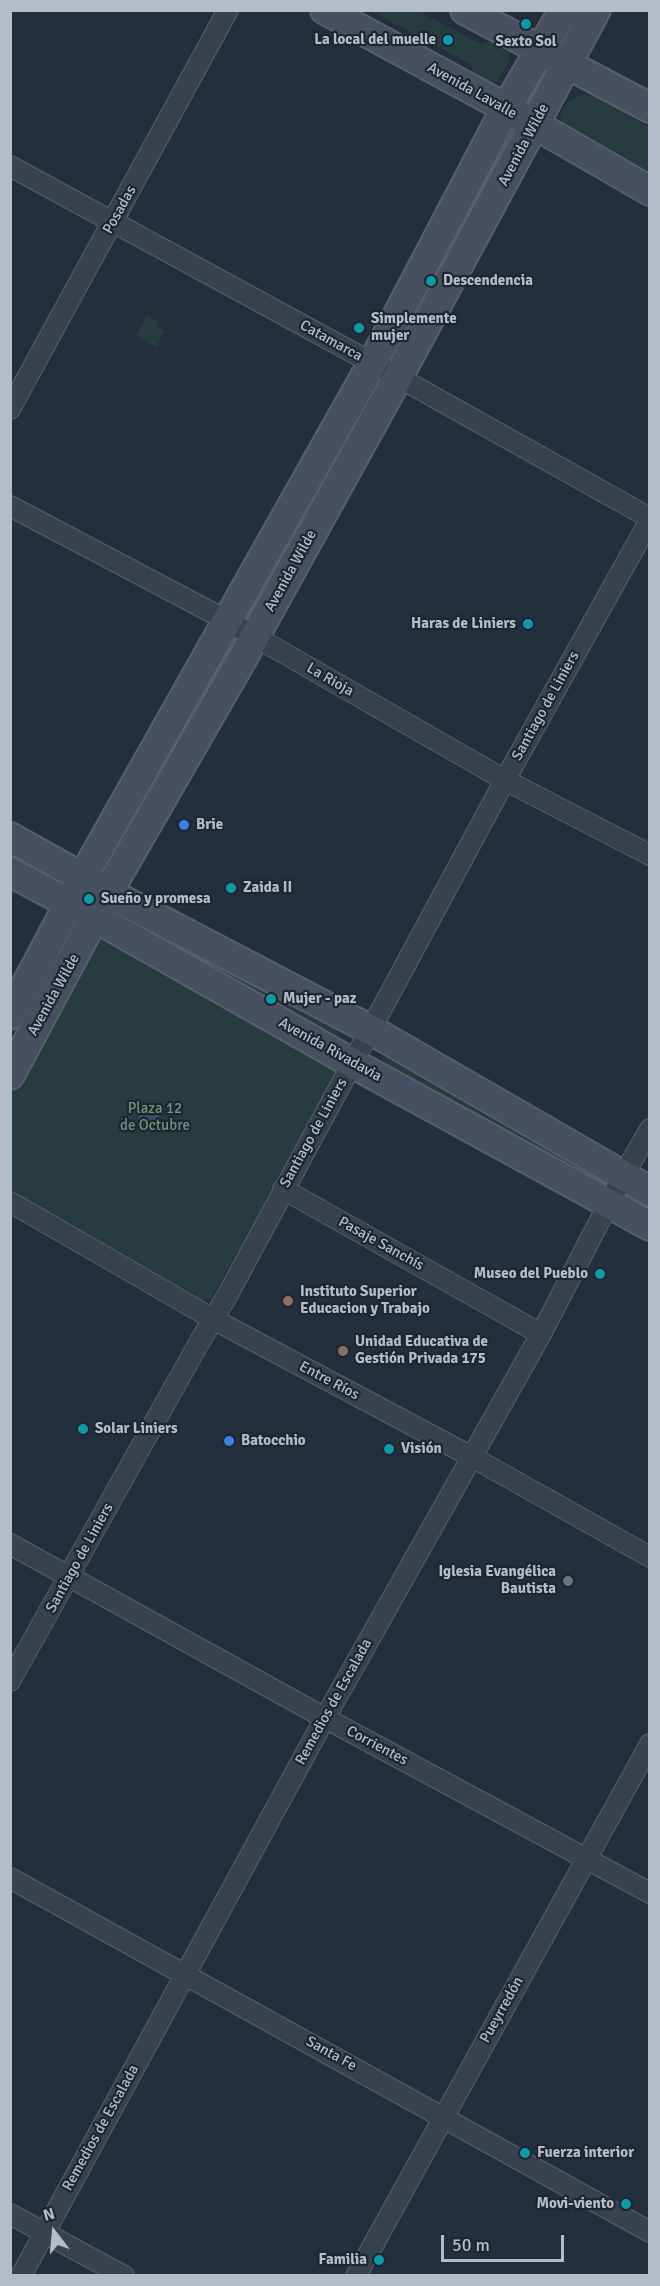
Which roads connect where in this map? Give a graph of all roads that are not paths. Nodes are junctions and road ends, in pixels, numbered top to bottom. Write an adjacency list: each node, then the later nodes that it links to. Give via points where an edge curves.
1 (228, 10): 13 (street, Posadas)
2 (325, 10): 8 (main road, Avenida Lavalle)
3 (465, 10): 6 (main road)
4 (564, 10): 6 (main road, Avenida Wilde)
5 (596, 10): 7 (main road, Avenida Wilde)
6 (539, 52): 7 (main road); 8 (main road, Avenida Wilde)
7 (567, 64): 9 (main road); 10 (main road, Avenida Wilde)
8 (506, 108): 10 (main road, Avenida Lavalle); 14 (main road, Avenida Wilde)
9 (650, 108)
10 (534, 126): 12 (main road, Avenida Lavalle); 15 (main road, Avenida Wilde)
11 (10, 166): 13 (street, Catamarca)
12 (650, 191)
13 (113, 222): 14 (street, Catamarca); 16 (street, Posadas)
14 (372, 363): 15 (street, Catamarca); 19 (main road, Avenida Wilde)
15 (398, 377): 18 (street, Catamarca); 20 (main road, Avenida Wilde)
16 (10, 409)
17 (10, 506): 19 (street, La Rioja)
18 (650, 519): 21 (street, Santiago de Liniers)
19 (226, 620): 20 (street, La Rioja); 25 (main road, Avenida Wilde)
20 (255, 637): 21 (street, La Rioja); 26 (main road, Avenida Wilde)
21 (505, 780): 23 (street, La Rioja); 30 (street, Santiago de Liniers)
22 (10, 837): 25 (main road)
23 (650, 855)
24 (10, 873): 27 (main road, Avenida Rivadavia)
25 (83, 879): 26 (main road); 27 (main road, Avenida Wilde)
26 (108, 892): 28 (main road, Avenida Wilde); 30 (main road)
27 (69, 904): 28 (main road, Avenida Rivadavia); 29 (main road, Avenida Wilde)
28 (96, 918): 31 (main road, Avenida Rivadavia); 32 (main road, Avenida Wilde)
29 (10, 1015)
30 (371, 1030): 31 (street, Santiago de Liniers); 34 (main road)
31 (352, 1063): 35 (street, Santiago de Liniers); 38 (main road, Avenida Rivadavia)
32 (10, 1075)
33 (650, 1129): 34 (street, Remedios de Escalada)
34 (623, 1176): 36 (main road); 38 (street, Remedios de Escalada)
35 (283, 1189): 40 (street, Santiago de Liniers); 41 (street, Pasaje Sanchís)
36 (650, 1191)
37 (10, 1202): 40 (street, Entre Ríos)
38 (609, 1204): 39 (main road, Avenida Rivadavia); 41 (street, Remedios de Escalada)
39 (650, 1226)
40 (213, 1319): 42 (street, Entre Ríos); 45 (street, Santiago de Liniers)
41 (541, 1334): 42 (street, Remedios de Escalada)
42 (472, 1457): 44 (street, Entre Ríos); 47 (street, Remedios de Escalada)
43 (10, 1544): 45 (street, Corrientes)
44 (650, 1557)
45 (70, 1577): 46 (street, Santiago de Liniers); 47 (street, Corrientes)
46 (10, 1681)
47 (325, 1718): 49 (street, Corrientes); 52 (street, Remedios de Escalada)
48 (650, 1744): 49 (street, Pueyrredón)
49 (585, 1858): 51 (street, Corrientes); 53 (street, Pueyrredón)
50 (10, 1878): 52 (street, Santa Fe)
51 (650, 1893)
52 (185, 1974): 53 (street, Santa Fe); 56 (street, Remedios de Escalada)
53 (444, 2116): 55 (street, Santa Fe); 59 (street, Pueyrredón)
54 (10, 2214): 56 (street)
55 (650, 2232)
56 (44, 2233): 57 (street, Remedios de Escalada); 58 (street)
57 (21, 2276)
58 (124, 2276)
59 (356, 2276)

